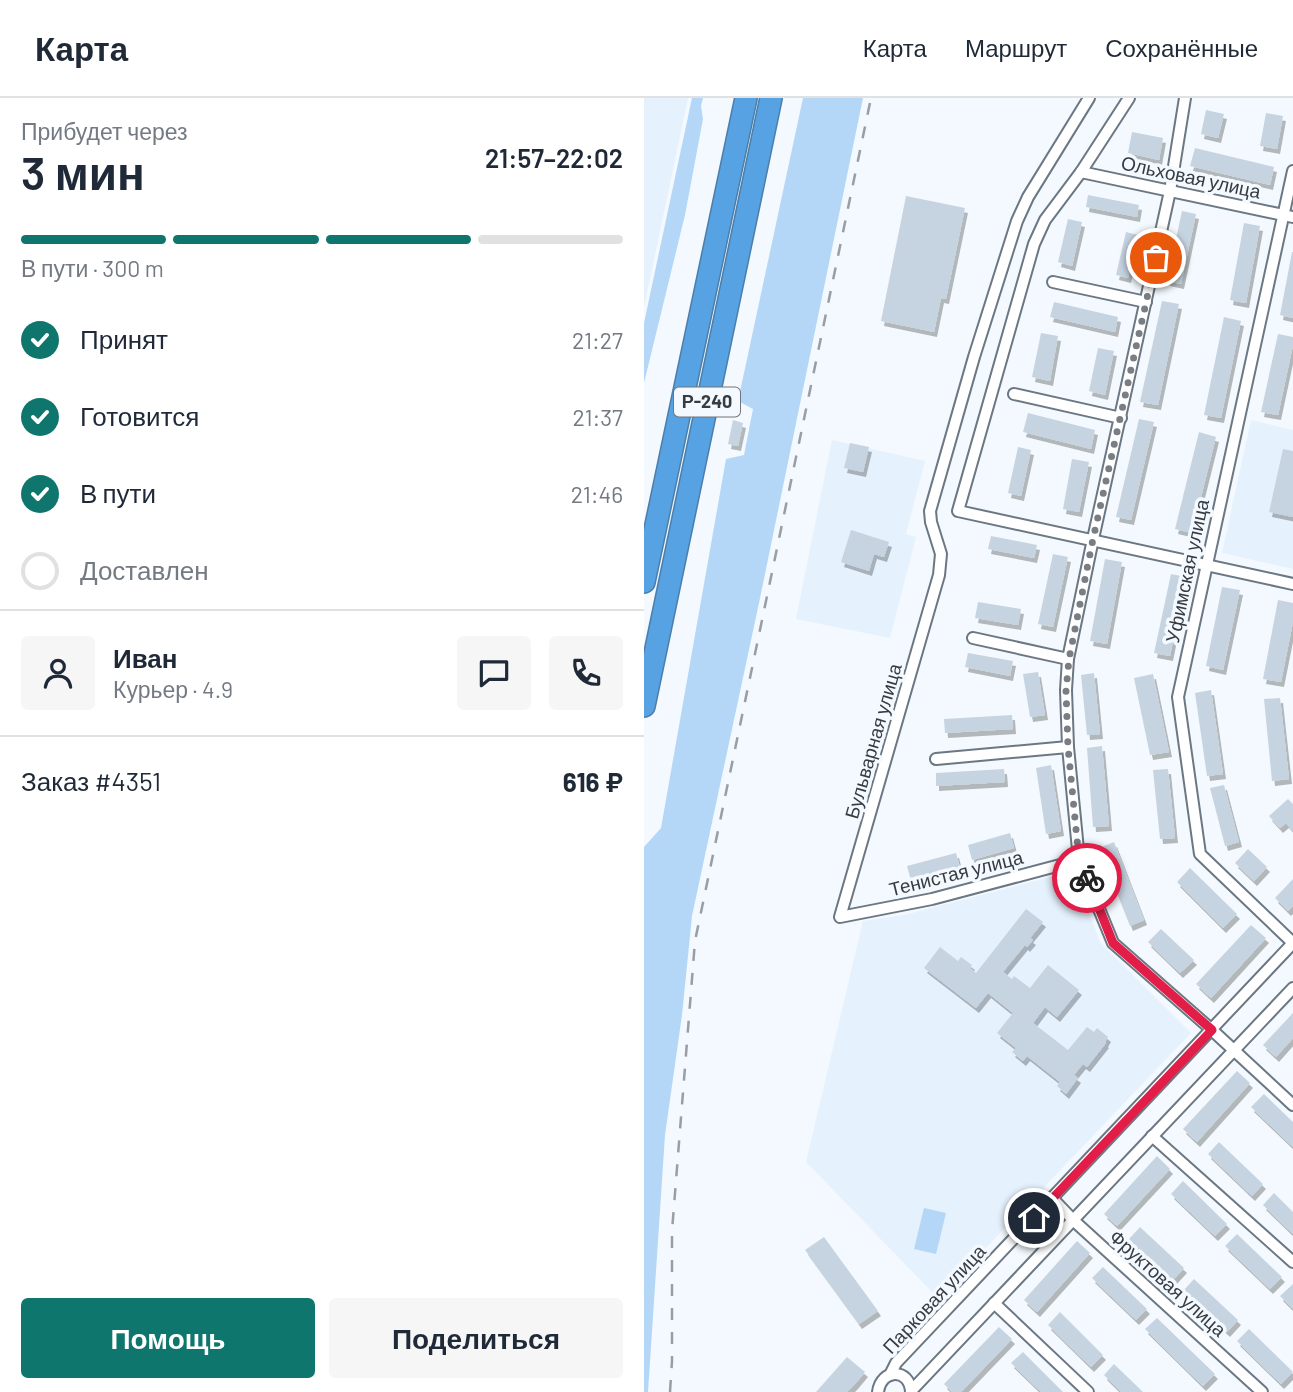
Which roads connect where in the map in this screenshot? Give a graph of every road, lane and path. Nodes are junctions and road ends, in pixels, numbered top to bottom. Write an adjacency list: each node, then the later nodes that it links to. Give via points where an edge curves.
1 (746, 98): 16 (highway, Р-240)
2 (771, 98): 20 (highway, Р-240)
3 (1089, 98): 24 (street, Бульварная улица, via 1028,197 1007,249 930,511 941,554 939,575)
4 (1129, 98): 7 (street)
5 (1185, 98): 8 (street)
6 (1293, 171): 9 (street, Уфимская улица)
7 (1082, 172): 8 (street, Ольховая улица); 14 (street, via 1045,220 1034,244 958,511)
8 (1170, 191): 9 (street, Ольховая улица); 11 (street)
9 (1288, 216): 15 (street, Уфимская улица)
10 (1053, 282): 11 (street)
11 (1146, 302): 13 (street)
12 (1014, 394): 13 (street)
13 (1121, 418): 14 (street)
14 (1093, 539): 15 (street); 19 (street)
15 (1206, 565): 17 (street); 25 (street, Уфимская улица, via 1178,697 1200,855)
16 (644, 582)
17 (1293, 584)
18 (973, 638): 19 (street)
19 (1069, 659): 21 (street)
20 (644, 706)
21 (1068, 747): 22 (street); 23 (street)
22 (936, 760)
23 (1079, 860): 24 (street, Тенистая улица, via 933,899); 27 (street, via 1113,943)
24 (840, 917)
25 (1293, 943): 27 (street, Парковая улица)
26 (1293, 988): 28 (street)
27 (1212, 1030): 28 (street); 31 (street, Парковая улица)
28 (1234, 1050): 29 (street); 30 (street)
29 (1293, 1105)
30 (1152, 1136): 32 (street); 33 (street)
31 (1052, 1198): 32 (street, Фруктовая улица); 35 (street, Парковая улица)
32 (1073, 1220): 34 (street); 39 (street, Фруктовая улица)
33 (1293, 1262)
34 (994, 1303): 36 (street); 38 (street)
35 (890, 1374): 36 (street, via 905,1377); 37 (street, Парковая улица, via 879,1384)
36 (912, 1391)
37 (878, 1392)
38 (1088, 1392)
39 (1262, 1392)

